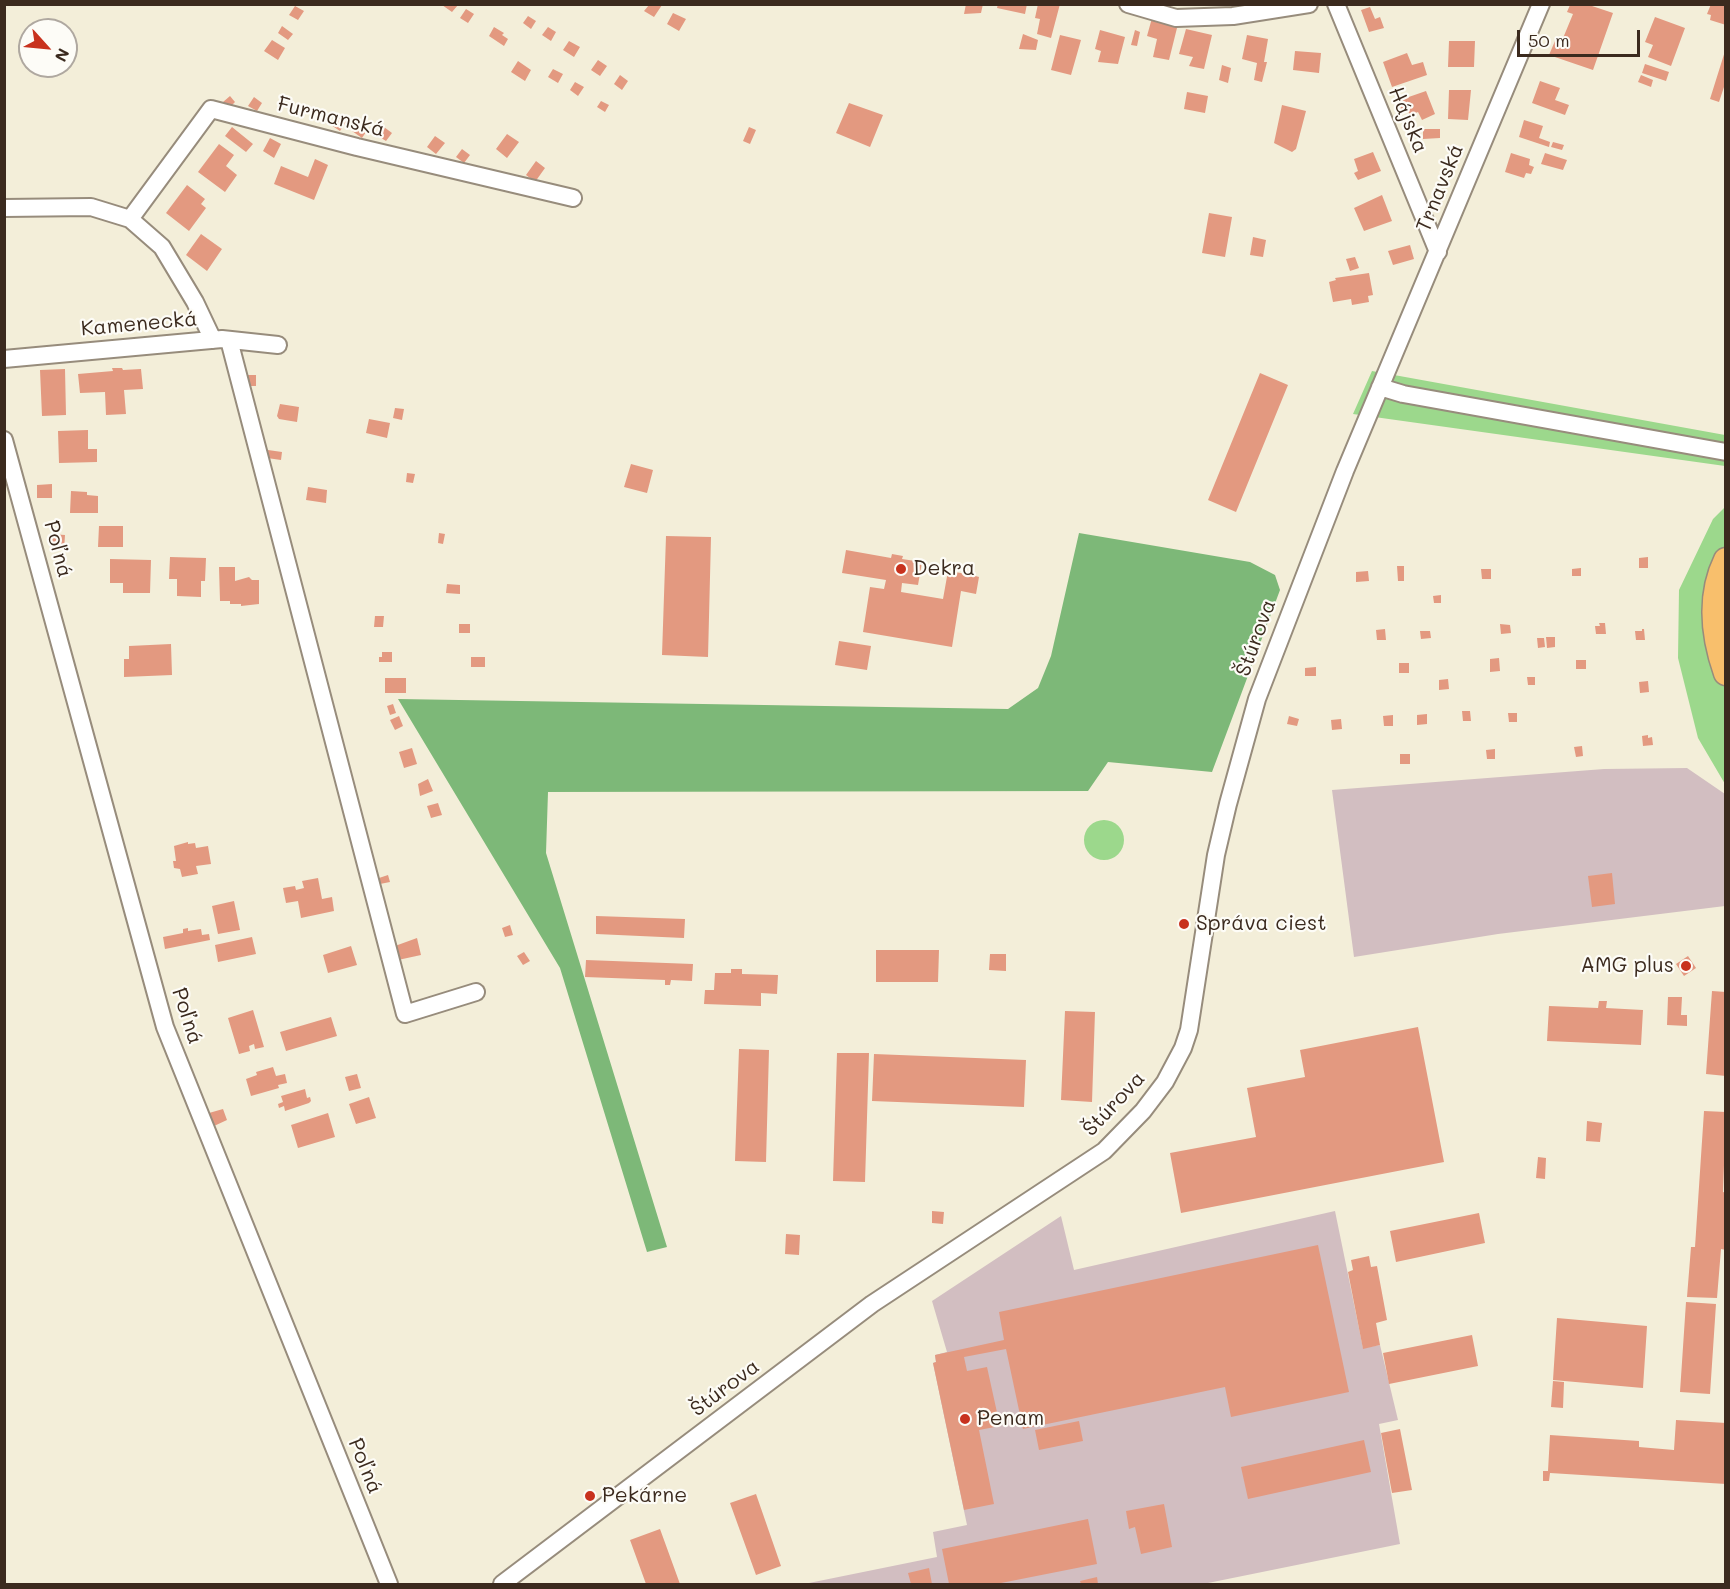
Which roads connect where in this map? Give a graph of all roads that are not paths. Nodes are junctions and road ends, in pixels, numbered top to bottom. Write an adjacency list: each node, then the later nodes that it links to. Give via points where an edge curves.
1 (1128, 4): 2 (street, via 1176,18 1233,16)
2 (1309, 4)
3 (1336, 4): 8 (street, Hájska)
4 (1541, 4): 8 (street, Trnavská)
5 (573, 198): 7 (street, Furmanská, via 211,110)
6 (4, 208): 7 (street, via 91,207)
7 (130, 219): 9 (street, via 162,247)
8 (1438, 252): 12 (street, Trnavská)
9 (221, 340): 10 (street, Kamenecká); 11 (street, Kamenecká); 19 (street, via 405,1014)
10 (278, 345)
11 (4, 359)
12 (1380, 387): 14 (street); 21 (street, Štúrova, via 1257,699 1216,855 1190,1030 1155,1096 1104,1151 873,1304)
13 (4, 440): 20 (street, Poľná, via 165,1027)
14 (1725, 452)
15 (1725, 560): 18 (highway, via 1713,611)
16 (1725, 602): 17 (highway)
17 (1725, 621)
18 (1725, 673)
19 (476, 992)
20 (388, 1584)
21 (502, 1584)

